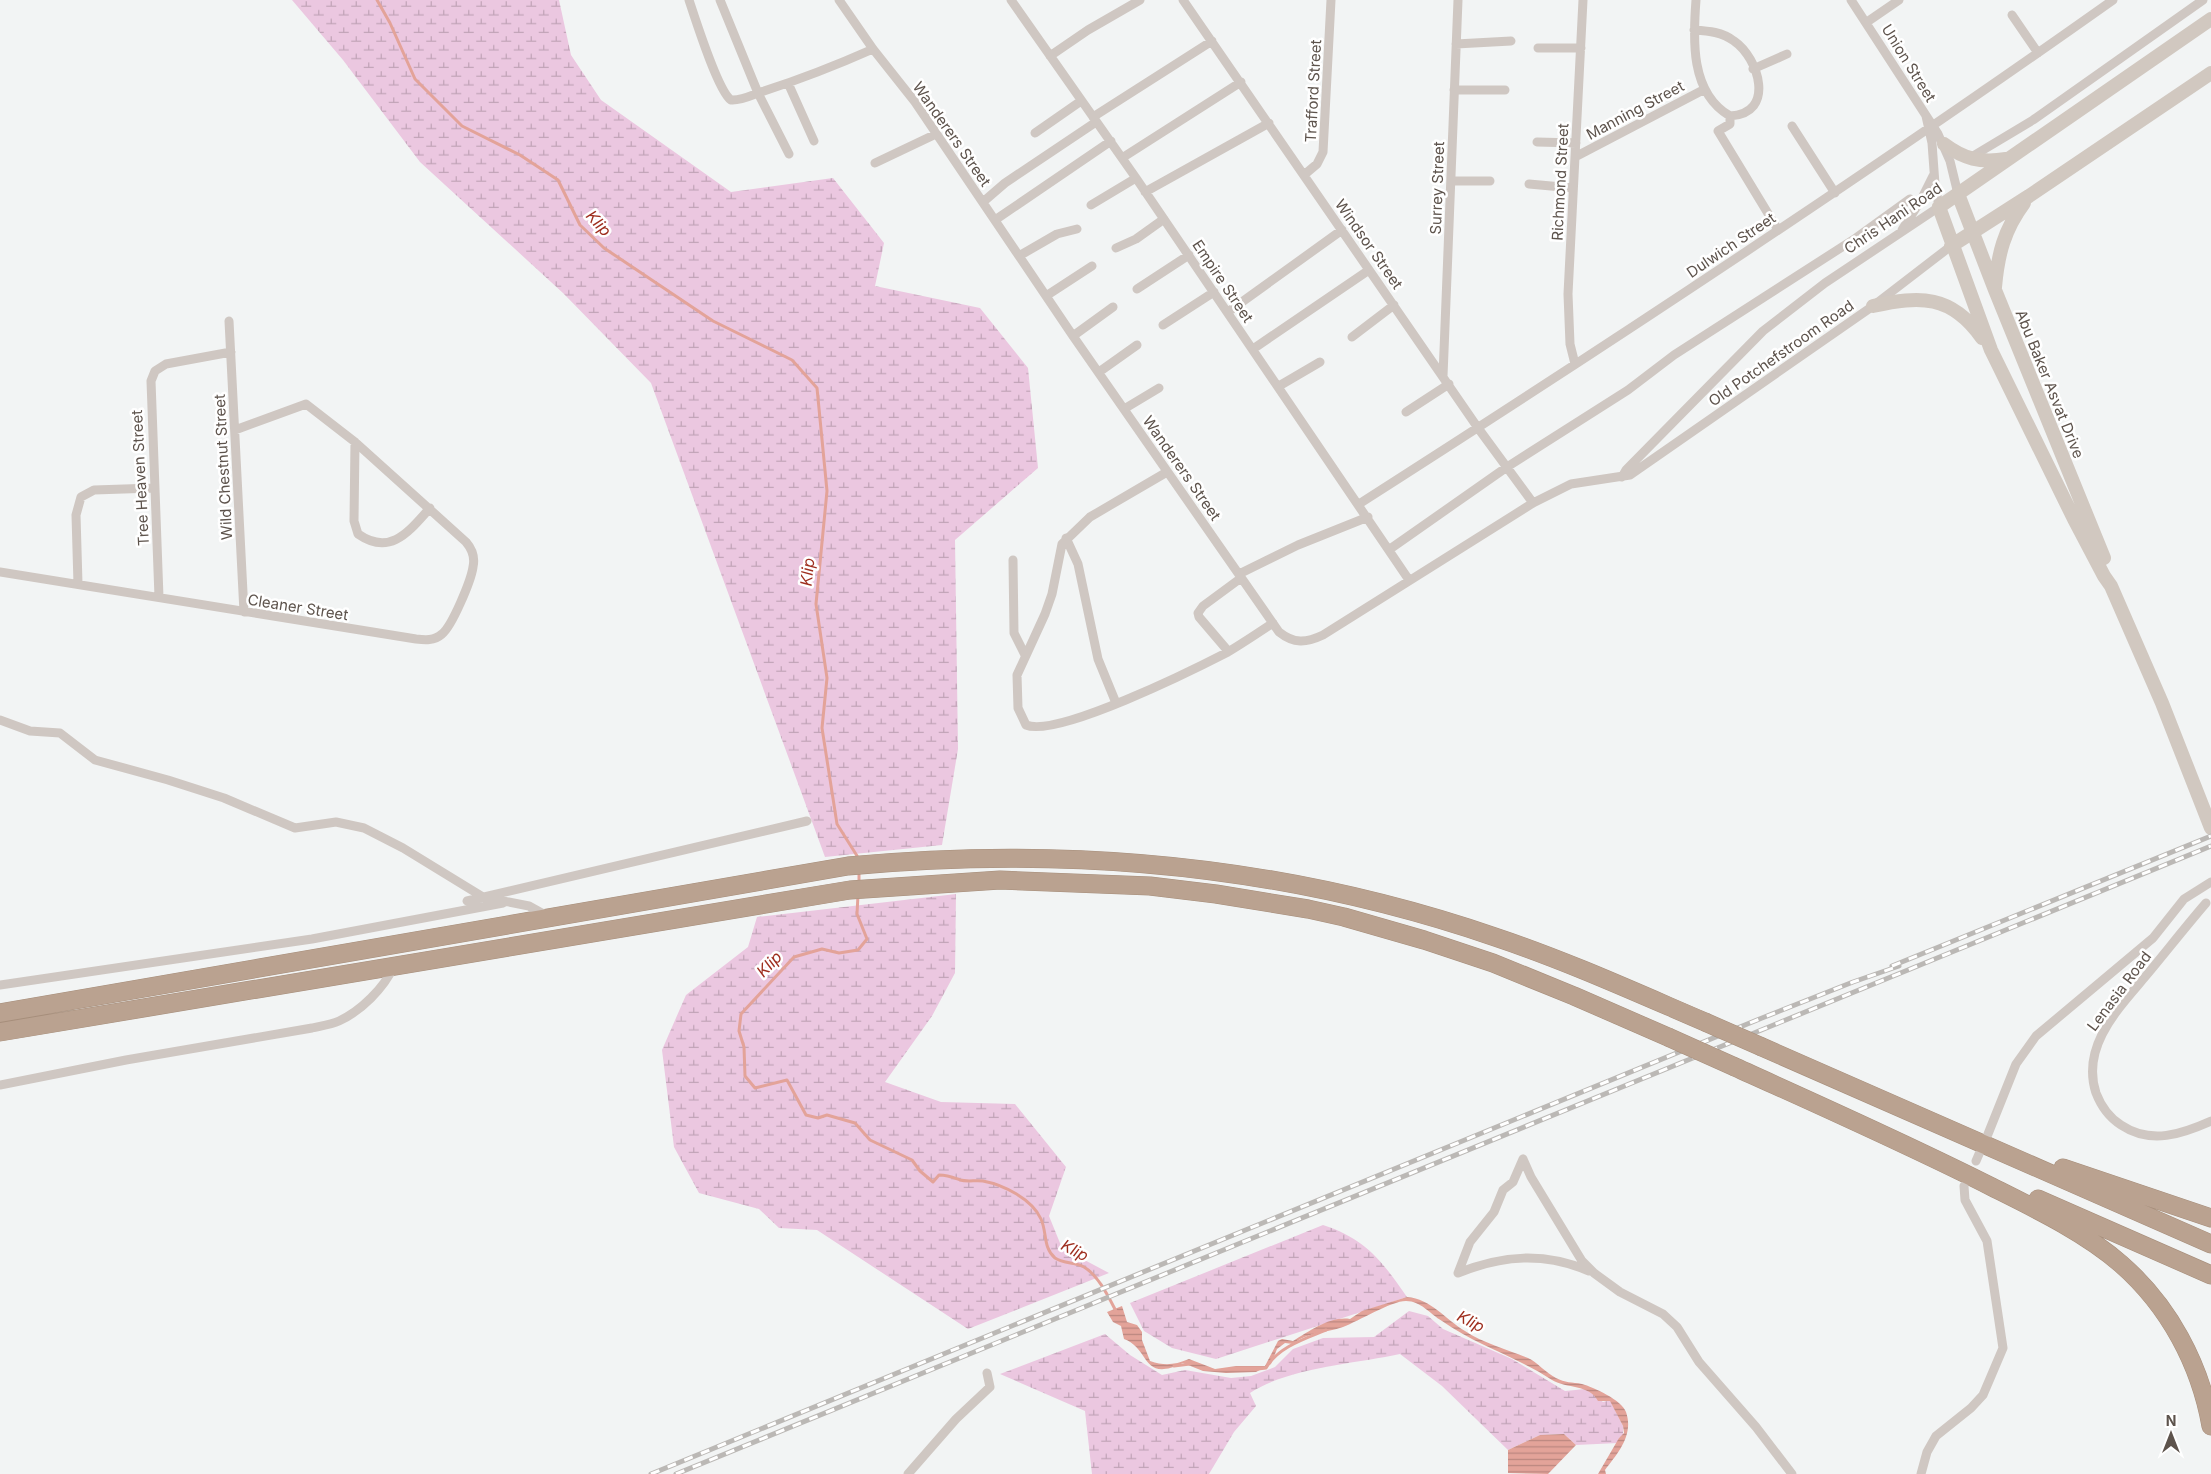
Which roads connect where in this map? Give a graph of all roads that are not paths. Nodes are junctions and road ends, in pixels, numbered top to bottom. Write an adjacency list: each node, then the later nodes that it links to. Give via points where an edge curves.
1 (689, 0): 35 (street, via 726,96 734,100)
2 (720, 0): 35 (street)
3 (839, 0): 22 (street, Wanderers Street)
4 (1011, 0): 27 (street, Empire Street)
5 (1140, 0): 27 (street)
6 (1185, 0): 19 (street, Windsor Street)
7 (1331, 0): 56 (street, Trafford Street, via 1324,152)
8 (1458, 0): 21 (street, Surrey Street)
9 (1583, 0): 24 (street, Richmond Street)
10 (1696, 0): 18 (street)
11 (1851, 0): 17 (street, Union Street)
12 (1899, 0): 17 (street)
13 (2112, 0): 25 (street, Dulwich Street)
14 (2203, 0): 52 (street, via 2033,120)
15 (2012, 15): 25 (street)
16 (2211, 19): 53 (main road, Chris Hani Road)
17 (1867, 22): 41 (street, Union Street)
18 (1694, 30): 28 (street, via 1713,31 1736,42 1746,53); 32 (street, via 1696,61)
19 (1212, 41): 30 (street, Windsor Street); 38 (street)
20 (1511, 41): 21 (street)
21 (1456, 44): 33 (street, Surrey Street)
22 (872, 48): 31 (street); 43 (street, Wanderers Street)
23 (1538, 48): 24 (street)
24 (1581, 48): 47 (street, Richmond Street)
25 (2038, 53): 41 (street, Dulwich Street)
26 (1787, 54): 28 (street)
27 (1050, 56): 36 (street, Empire Street)
28 (1753, 69): 37 (street, via 1760,89 1758,100 1752,110 1741,116)
29 (2211, 73): 65 (main road)
30 (1241, 82): 39 (street, Windsor Street); 51 (street)
31 (788, 83): 35 (street); 44 (street)
32 (1705, 89): 37 (street, Manning Street, via 1714,104); 50 (street, Manning Street)
33 (1454, 90): 34 (street); 59 (street, Surrey Street)
34 (1505, 90)
35 (758, 93): 49 (street)
36 (1081, 101): 38 (street, Empire Street); 42 (street)
37 (1730, 116): 74 (street, via 1730,124 1718,131)
38 (1095, 119): 45 (street, Empire Street); 67 (street)
39 (1269, 123): 56 (street, Windsor Street); 62 (street)
40 (1792, 126): 63 (street)
41 (1931, 128): 48 (street, Union Street); 55 (street, Union Street); 63 (street, Dulwich Street)
42 (1035, 133)
43 (936, 134): 54 (street); 67 (street, Wanderers Street)
44 (814, 141)
45 (1110, 142): 51 (street, Empire Street); 71 (street)
46 (1537, 142): 47 (street)
47 (1576, 143): 50 (street, Richmond Street)
48 (1944, 144): 52 (main road); 64 (street, Union Street)
49 (789, 154)
50 (1575, 157): 61 (street, Richmond Street)
51 (1122, 158): 57 (street, Empire Street)
52 (1968, 159): 53 (main road)
53 (2007, 159): 64 (main road, Chris Hani Road)
54 (875, 163)
55 (1934, 175): 69 (street, Union Street); 76 (street)
56 (1304, 176): 73 (street, Windsor Street)
57 (1136, 178): 62 (street, Empire Street); 68 (street)
58 (1490, 180): 59 (street)
59 (1451, 181): 102 (street, Surrey Street)
60 (1529, 184): 61 (street)
61 (1574, 188): 100 (street, Richmond Street, via 1568,304 1570,344)
62 (1146, 192): 70 (street, Empire Street)
63 (1835, 192): 74 (street, Dulwich Street)
64 (1958, 194): 69 (main road, Chris Hani Road); 75 (main road, Abu Baker Asvat Drive)
65 (2029, 196): 75 (main road); 84 (main road, via 2005,234 1998,255)
66 (1910, 200): 111 (street, via 1674,355 1628,390)
67 (983, 202): 71 (street, Wanderers Street)
68 (1091, 206)
69 (1939, 207): 76 (street, Chris Hani Road); 77 (main road, Abu Baker Asvat Drive)
70 (1164, 219): 78 (street, via 1136,239); 79 (street, Empire Street)
71 (995, 220): 80 (street, Wanderers Street)
72 (1077, 229): 80 (street, via 1057,234)
73 (1342, 230): 82 (street, Windsor Street); 90 (street)
74 (1778, 230): 100 (street, Dulwich Street)
75 (1972, 232): 77 (main road); 84 (main road, Abu Baker Asvat Drive)
76 (1899, 234): 113 (street, Chris Hani Road, via 1818,288 1763,331)
77 (1951, 246): 88 (street, Old Potchefstroom Road); 97 (main road, Abu Baker Asvat Drive)
78 (1116, 248)
79 (1189, 255): 83 (street); 85 (street, Empire Street)
80 (1019, 256): 86 (street, Wanderers Street)
81 (1092, 266): 86 (street)
82 (1370, 270): 87 (street, Windsor Street); 96 (street)
83 (1137, 289)
84 (1995, 290): 126 (main road, Abu Baker Asvat Drive, via 2110,574)
85 (1214, 292): 90 (street, Empire Street); 92 (street)
86 (1046, 296): 93 (street, Wanderers Street)
87 (1394, 306): 94 (street); 102 (street, Windsor Street)
88 (1873, 306): 97 (main road, via 1909,299 1940,302 1965,318); 113 (street, Old Potchefstroom Road, via 1630,475)
89 (1113, 307): 93 (street)
90 (1228, 312): 96 (street, Empire Street)
91 (229, 321): 98 (street, Wild Chestnut Street)
92 (1163, 325)
93 (1073, 336): 101 (street, Wanderers Street)
94 (1352, 337)
95 (1136, 345): 101 (street)
96 (1253, 349): 104 (street, Empire Street)
97 (1991, 350): 126 (main road, Abu Baker Asvat Drive, via 2078,527)
98 (231, 352): 109 (street, Wild Chestnut Street); 114 (street, Tree Heaven Street, via 166,364 155,371 150,389)
99 (1320, 362): 104 (street)
100 (1575, 364): 108 (street, Dulwich Street)
101 (1098, 372): 106 (street, Wanderers Street)
102 (1443, 376): 103 (street, Windsor Street)
103 (1449, 384): 107 (street); 108 (street, Windsor Street)
104 (1279, 386): 116 (street, Empire Street)
105 (1160, 388): 106 (street)
106 (1124, 409): 112 (street, Wanderers Street)
107 (1406, 412)
108 (1478, 428): 111 (street, Windsor Street); 116 (street, Dulwich Street)
109 (235, 430): 110 (street, Cleaner Street, via 306,404); 128 (street, Wild Chestnut Street)
110 (355, 442): 117 (street, Cleaner Street); 117 (street, via 354,521 358,534 378,542 400,539)
111 (1507, 467): 115 (street, Windsor Street); 120 (street)
112 (1167, 472): 119 (street, via 1105,507); 123 (street, Wanderers Street)
113 (1622, 477): 115 (street, Wanderers Street, via 1571,484)
114 (154, 488): 125 (street, via 94,490 80,497 76,515); 127 (street, Tree Heaven Street)
115 (1533, 503): 124 (street, Wanderers Street)
116 (1359, 504): 118 (street, Empire Street)
117 (430, 508): 128 (street, Cleaner Street, via 466,542 474,559 471,575 449,624 436,638 416,639)
118 (1368, 517): 120 (street, Empire Street); 123 (street, via 1298,545)
119 (1066, 538): 131 (street, via 1045,614); 132 (street, via 1078,564 1098,659)
120 (1390, 549): 124 (street, Empire Street)
121 (1013, 560): 131 (street, via 1014,633)
122 (0, 572): 125 (street, Cleaner Street)
123 (1240, 576): 129 (street, Wanderers Street); 130 (street, via 1198,613)
124 (1409, 580): 129 (street, Wanderers Street, via 1314,640 1292,640 1279,632)
125 (78, 584): 127 (street, Cleaner Street)
126 (2112, 586): 135 (main road, Abu Baker Asvat Drive)
127 (159, 597): 128 (street, Cleaner Street)
128 (244, 612)
129 (1273, 623): 130 (street)
130 (1228, 651): 132 (street, via 1176,678)
131 (1025, 654): 132 (street, via 1017,675 1016,691 1018,708 1026,725 1044,727)
132 (1116, 703)
133 (0, 720): 137 (street, via 30,731 60,733 94,760 224,798 295,828 336,822 364,828)
134 (807, 821): 137 (street)
135 (2211, 828)
136 (2211, 882): 149 (street, via 2184,899 2153,938 2036,1036 2016,1064)
137 (483, 896): 138 (street); 139 (street)
138 (467, 901)
139 (508, 902): 141 (street, via 529,906); 143 (street, via 312,939)
140 (2206, 903): 148 (street, Lenasia Road, via 2112,1019 2098,1042 2092,1069 2099,1100 2114,1120 2129,1130 2144,1135 2170,1136 2183,1134)
141 (550, 917): 144 (highway); 147 (highway, bridge, via 848,866 897,862 1004,858 1107,860 1223,871 1387,905 1495,937 1573,966)
142 (394, 966): 145 (highway); 146 (street, via 386,982 339,1021); 150 (highway, bridge, via 850,890 899,885 1000,880 1116,884 1207,893 1308,909 1398,932 1493,963)
143 (0, 985)
144 (0, 1013)
145 (0, 1032)
146 (0, 1085)
147 (1917, 1115): 152 (highway); 153 (highway)
148 (2211, 1120)
149 (1988, 1134)
150 (1895, 1139): 155 (highway); 157 (highway, via 2042,1212 2121,1263 2171,1322 2186,1348 2202,1388)
151 (1964, 1186): 160 (street, via 1965,1200 1987,1241 2004,1348 1984,1395 1936,1436 1927,1452)
152 (2211, 1218)
153 (2211, 1244)
154 (1594, 1274): 154 (street, via 1571,1243 1531,1177 1524,1159 1513,1182 1503,1190 1494,1212 1470,1242 1458,1273 1494,1262 1536,1256 1573,1264); 159 (street, via 1620,1292 1663,1314 1677,1327 1699,1362)
155 (2211, 1275)
156 (987, 1373): 158 (street, via 990,1387 956,1419)
157 (2211, 1426)
158 (908, 1474)
159 (1792, 1474)
160 (1922, 1474)

